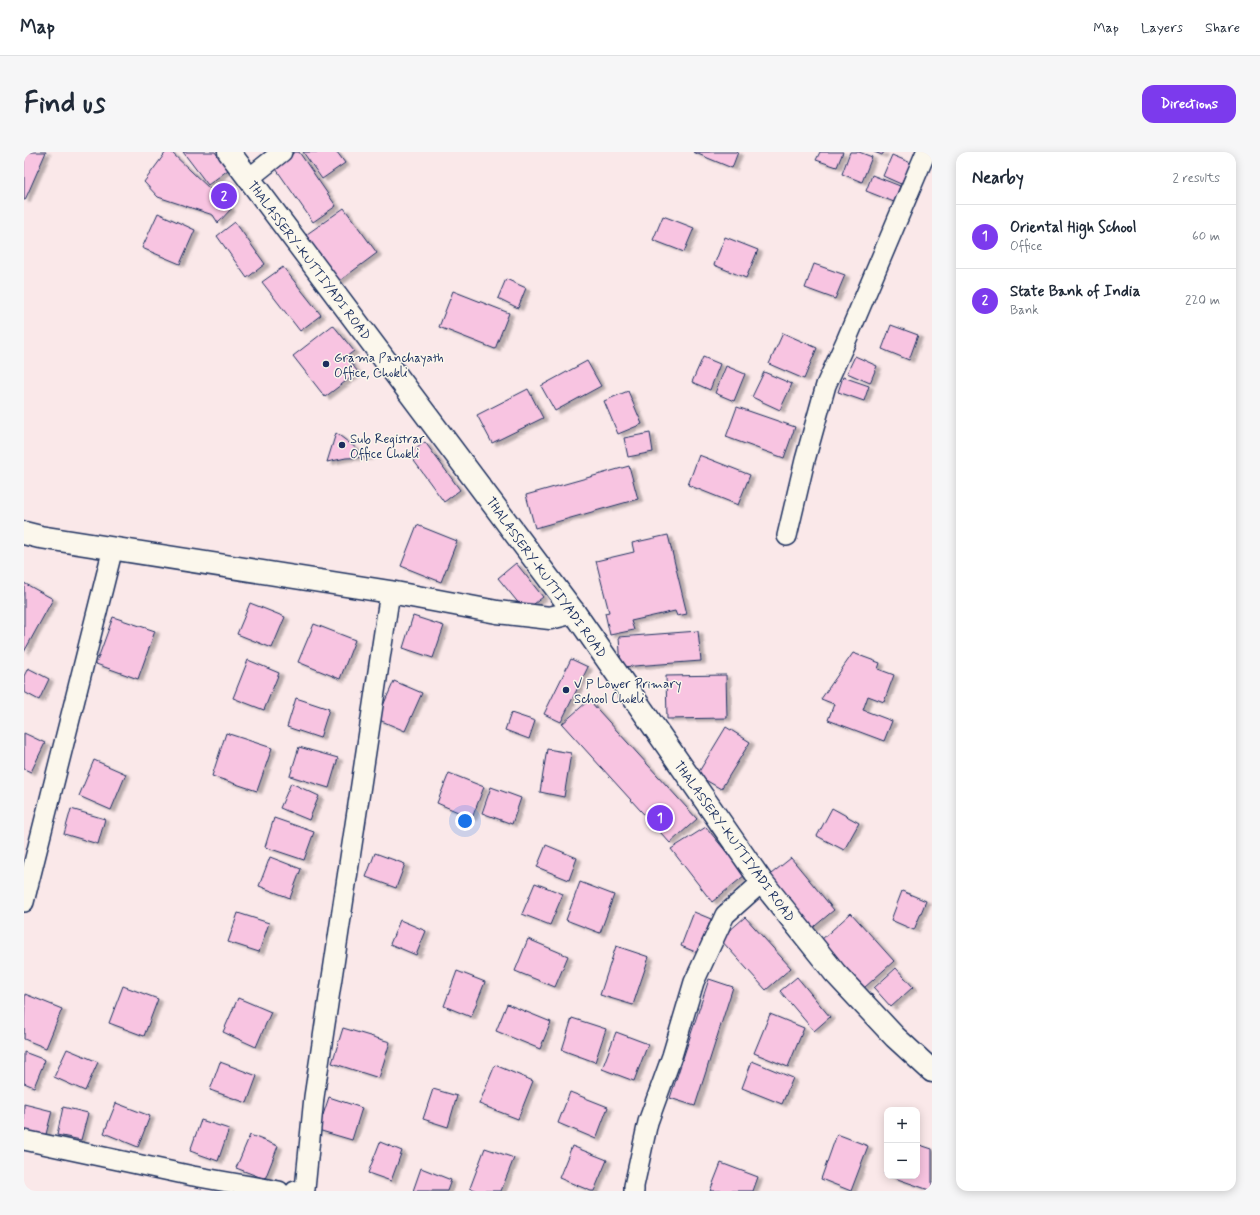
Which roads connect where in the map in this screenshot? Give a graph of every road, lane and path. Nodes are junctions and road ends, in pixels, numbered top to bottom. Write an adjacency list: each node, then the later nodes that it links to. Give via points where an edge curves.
1 (229, 152): 4 (main road, THALASSERY-KUTTIYADI ROAD)
2 (282, 152): 4 (street)
3 (926, 152): 6 (street, via 826,385 805,460)
4 (248, 179): 9 (main road, THALASSERY-KUTTIYADI ROAD)
5 (24, 533): 7 (main road)
6 (788, 536)
7 (113, 548): 8 (main road); 11 (street)
8 (390, 592): 9 (main road, via 526,616 550,618); 14 (street, via 314,1096)
9 (574, 612): 10 (main road, THALASSERY-KUTTIYADI ROAD)
10 (762, 882): 12 (main road, THALASSERY-KUTTIYADI ROAD, via 835,973 895,1037); 16 (street, via 725,915 694,982 672,1056 648,1122)
11 (24, 902)
12 (932, 1071)
13 (24, 1140): 15 (street, via 193,1176)
14 (304, 1190)
15 (279, 1191)
16 (634, 1191)

